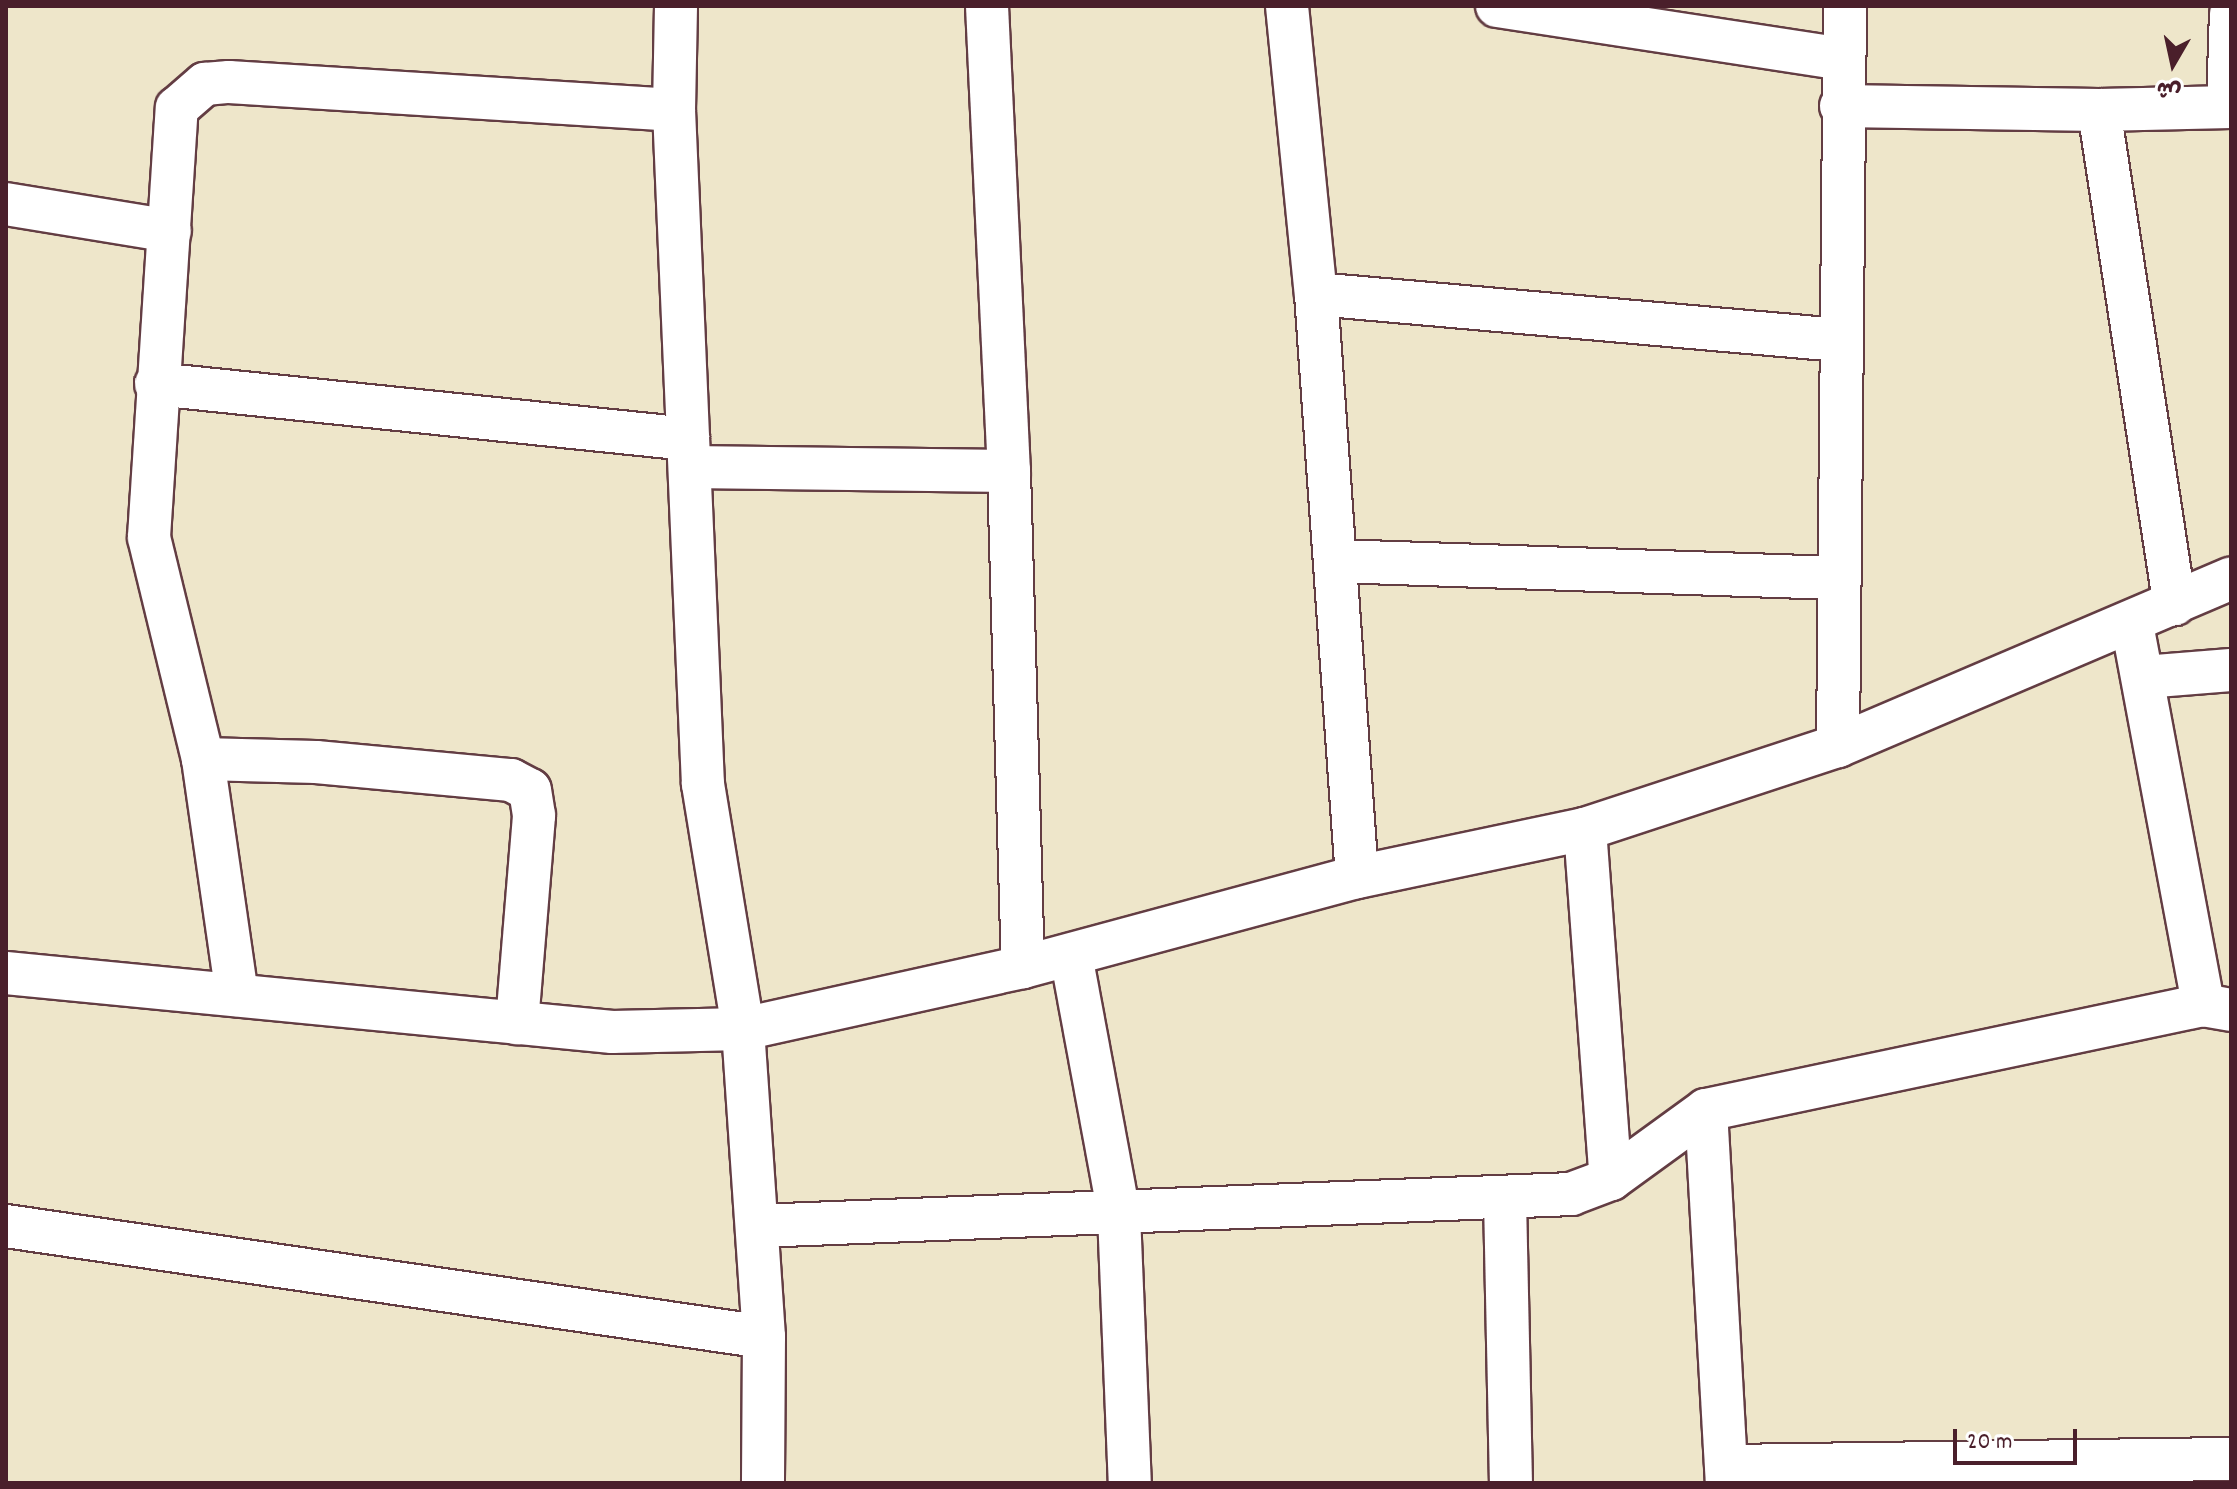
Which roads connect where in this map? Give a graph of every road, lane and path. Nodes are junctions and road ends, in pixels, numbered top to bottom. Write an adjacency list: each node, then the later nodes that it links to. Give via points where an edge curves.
1 (676, 6): 10 (street)
2 (987, 6): 18 (street)
3 (1287, 6): 14 (street)
4 (1497, 6): 7 (street)
5 (1845, 6): 7 (street)
6 (2231, 14): 9 (street)
7 (1842, 59): 8 (street)
8 (1841, 106): 11 (street); 15 (street)
9 (2230, 107): 11 (street)
10 (674, 110): 13 (street, via 205,84 177,108); 17 (street)
11 (2099, 110): 22 (street)
12 (6, 204): 13 (street)
13 (170, 231): 16 (street)
14 (1316, 294): 15 (street); 19 (street)
15 (1839, 340): 20 (street)
16 (156, 384): 17 (street); 27 (street, via 149,537)
17 (689, 453): 18 (street); 36 (street, via 703,784)
18 (1009, 471): 31 (street)
19 (1336, 561): 20 (street); 29 (street)
20 (1836, 578): 26 (street)
21 (2231, 578): 22 (street)
22 (2175, 604): 23 (street)
23 (2132, 624): 25 (street); 26 (street)
24 (2231, 670): 25 (street)
25 (2144, 677): 34 (street)
26 (1838, 746): 28 (street)
27 (203, 759): 33 (street); 35 (street, via 316,762 511,780 530,790 534,816)
28 (1585, 829): 29 (street); 38 (street)
29 (1357, 877): 30 (street)
30 (1071, 955): 31 (street); 40 (street)
31 (1023, 967): 36 (street)
32 (6, 973): 33 (street)
33 (237, 995): 35 (street)
34 (2217, 1008): 37 (street)
35 (517, 1023): 36 (street, via 612,1032)
36 (743, 1029): 42 (street)
37 (1706, 1110): 38 (street); 46 (street)
38 (1611, 1179): 39 (street, via 1571,1194)
39 (1505, 1199): 40 (street); 49 (street)
40 (1119, 1214): 42 (street); 48 (street)
41 (6, 1226): 43 (street)
42 (758, 1226): 43 (street)
43 (764, 1337): 47 (street)
44 (2231, 1459): 45 (street)
45 (2153, 1471): 46 (street)
46 (1727, 1474)
47 (763, 1483)
48 (1130, 1483)
49 (1511, 1483)

